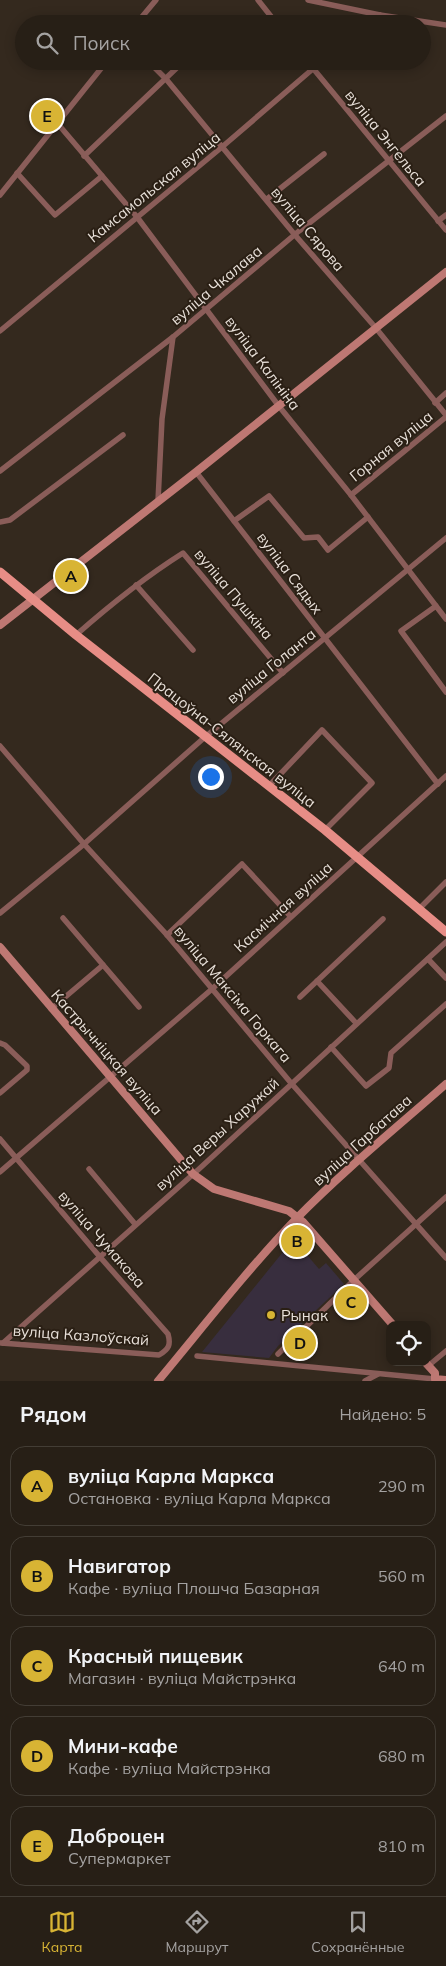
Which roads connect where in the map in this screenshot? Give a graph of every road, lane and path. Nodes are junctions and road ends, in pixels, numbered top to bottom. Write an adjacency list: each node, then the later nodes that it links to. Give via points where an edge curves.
1 (156, 0): 5 (street)
2 (258, 0): 6 (street)
3 (308, 0): 4 (street)
4 (329, 2): 7 (street)
5 (144, 15)
6 (270, 15)
7 (380, 15)
8 (431, 23): 9 (street)
9 (446, 25)
10 (100, 70): 17 (street)
11 (157, 70): 15 (street, вуліца Сярова)
12 (175, 70): 15 (street)
13 (312, 70): 18 (street, Камсамольская вуліца)
14 (314, 70): 21 (street, вуліца Энгельса)
15 (166, 79): 18 (street, вуліца Сярова); 20 (street)
16 (446, 116): 21 (street, вуліца Чкалава)
17 (58, 124): 20 (street, вуліца Калініна); 22 (street)
18 (222, 147): 25 (street, вуліца Сярова); 27 (street, Камсамольская вуліца)
19 (324, 154): 25 (street)
20 (84, 156): 23 (street, вуліца Калініна)
21 (390, 161): 28 (street, вуліца Энгельса); 30 (street, вуліца Чкалава)
22 (17, 173): 23 (street, via 55,215); 24 (street)
23 (102, 176): 27 (street, вуліца Калініна)
24 (0, 194)
25 (267, 199): 30 (street, вуліца Сярова)
26 (446, 215): 28 (street)
27 (137, 217): 32 (street, вуліца Калініна); 34 (street, Камсамольская вуліца)
28 (438, 221): 29 (street, вуліца Энгельса)
29 (446, 230)
30 (295, 235): 32 (street, вуліца Чкалава); 33 (street, вуліца Сярова)
31 (446, 272): 33 (street)
32 (206, 308): 35 (street, вуліца Чкалава); 38 (street, вуліца Калініна)
33 (376, 328): 37 (street, вуліца Сярова); 38 (street)
34 (0, 331)
35 (173, 337): 41 (street, вуліца Чкалава); 44 (street, via 162,418)
36 (446, 393): 37 (street, Горная вуліца)
37 (435, 403): 39 (street, вуліца Сярова)
38 (278, 406): 42 (street); 43 (street, вуліца Калініна)
39 (446, 416): 43 (street, Горная вуліца)
40 (123, 435): 47 (street, via 10,520)
41 (0, 471)
42 (196, 472): 44 (street); 46 (street, вуліца Сядых)
43 (351, 494): 45 (street, вуліца Калініна)
44 (158, 501): 52 (street)
45 (368, 517): 46 (street, via 328,550 318,537 304,538 269,496); 49 (street, вуліца Калініна)
46 (234, 521): 57 (street, вуліца Сядых)
47 (0, 522)
48 (446, 538): 49 (street, вуліца Голанта)
49 (408, 568): 53 (street, вуліца Калініна); 57 (street, вуліца Голанта)
50 (0, 572): 52 (main road, Працоўна-Сялянская вуліца)
51 (136, 585): 56 (street, вуліца Пушкіна); 58 (street); 59 (street, вуліца Пушкіна, via 183,553)
52 (33, 598): 55 (street); 56 (main road, Працоўна-Сялянская вуліца)
53 (436, 606): 54 (street, вуліца Калініна); 60 (street, via 401,631)
54 (446, 619)
55 (0, 625)
56 (76, 635): 61 (main road, Працоўна-Сялянская вуліца)
57 (324, 639): 59 (street, вуліца Голанта); 64 (street, вуліца Сядых)
58 (193, 650)
59 (283, 673): 61 (street, вуліца Голанта)
60 (446, 692)
61 (205, 737): 65 (main road, Працоўна-Сялянская вуліца); 67 (street, вуліца Голанта)
62 (0, 746): 67 (street, вуліца Максіма Горкага)
63 (446, 776): 64 (street, Касмічная вуліца)
64 (438, 784): 68 (street, Касмічная вуліца)
65 (269, 786): 66 (main road, Працоўна-Сялянская вуліца); 66 (street, via 322,730 372,783)
66 (325, 830): 68 (main road, Працоўна-Сялянская вуліца)
67 (84, 844): 71 (street, вуліца Голанта); 76 (street, вуліца Максіма Горкага)
68 (357, 857): 70 (main road, Працоўна-Сялянская вуліца); 72 (street, Касмічная вуліца)
69 (446, 882): 70 (street)
70 (419, 909): 75 (main road, Працоўна-Сялянская вуліца)
71 (0, 913)
72 (290, 916): 76 (street, via 242,864); 83 (street, Касмічная вуліца)
73 (63, 918): 80 (street)
74 (383, 919): 82 (street)
75 (446, 932)
76 (167, 935): 83 (street, вуліца Максіма Горкага)
77 (446, 942): 79 (street, вуліца Веры Харужай)
78 (0, 947): 87 (street, Кастрычніцкая вуліца)
79 (428, 958): 81 (street); 88 (street, вуліца Веры Харужай)
80 (103, 965): 86 (street); 87 (street)
81 (446, 978)
82 (317, 981): 84 (street); 88 (street)
83 (212, 989): 91 (street, Касмічная вуліца); 92 (street, вуліца Максіма Горкага)
84 (300, 997)
85 (446, 1004): 90 (street, via 391,1053 390,1068 366,1086)
86 (140, 1007)
87 (51, 1009): 91 (street, Кастрычніцкая вуліца)
88 (356, 1023): 90 (street, вуліца Веры Харужай)
89 (0, 1043): 94 (street, via 27,1070)
90 (331, 1047): 92 (street, вуліца Веры Харужай)
91 (111, 1078): 96 (street, Касмічная вуліца); 100 (street, Кастрычніцкая вуліца)
92 (292, 1083): 97 (street, вуліца Максіма Горкага); 100 (street, вуліца Веры Харужай)
93 (446, 1084): 97 (street, вуліца Гарбатава)
94 (0, 1093)
95 (0, 1139): 96 (street, вуліца Чумакова)
96 (16, 1158): 99 (street, Касмічная вуліца); 105 (street, вуліца Чумакова)
97 (360, 1160): 102 (street, вуліца Гарбатава); 104 (street, вуліца Максіма Горкага)
98 (89, 1169): 103 (street)
99 (0, 1172)
100 (193, 1174): 102 (street, Кастрычніцкая вуліца, via 214,1190 289,1211); 103 (street, вуліца Веры Харужай)
101 (446, 1197): 104 (street)
102 (298, 1218): 107 (street); 119 (street, вуліца Гарбатава)
103 (135, 1224): 105 (street, вуліца Веры Харужай)
104 (415, 1224): 106 (street, вуліца Максіма Горкага); 107 (street)
105 (100, 1257): 109 (street, вуліца Веры Харужай); 112 (street, вуліца Чумакова, via 168,1334 168,1350)
106 (446, 1258)
107 (354, 1280): 108 (street); 111 (street)
108 (390, 1321)
109 (1, 1343): 112 (street, вуліца Казлоўскай)
110 (446, 1351): 114 (street)
111 (278, 1354)
112 (159, 1355)
113 (197, 1356): 116 (street)
114 (431, 1361)
115 (429, 1366): 117 (street, via 435,1373)
116 (378, 1374): 117 (street); 120 (street)
117 (435, 1379): 118 (street)
118 (446, 1380)
119 (158, 1381)
120 (365, 1381)

